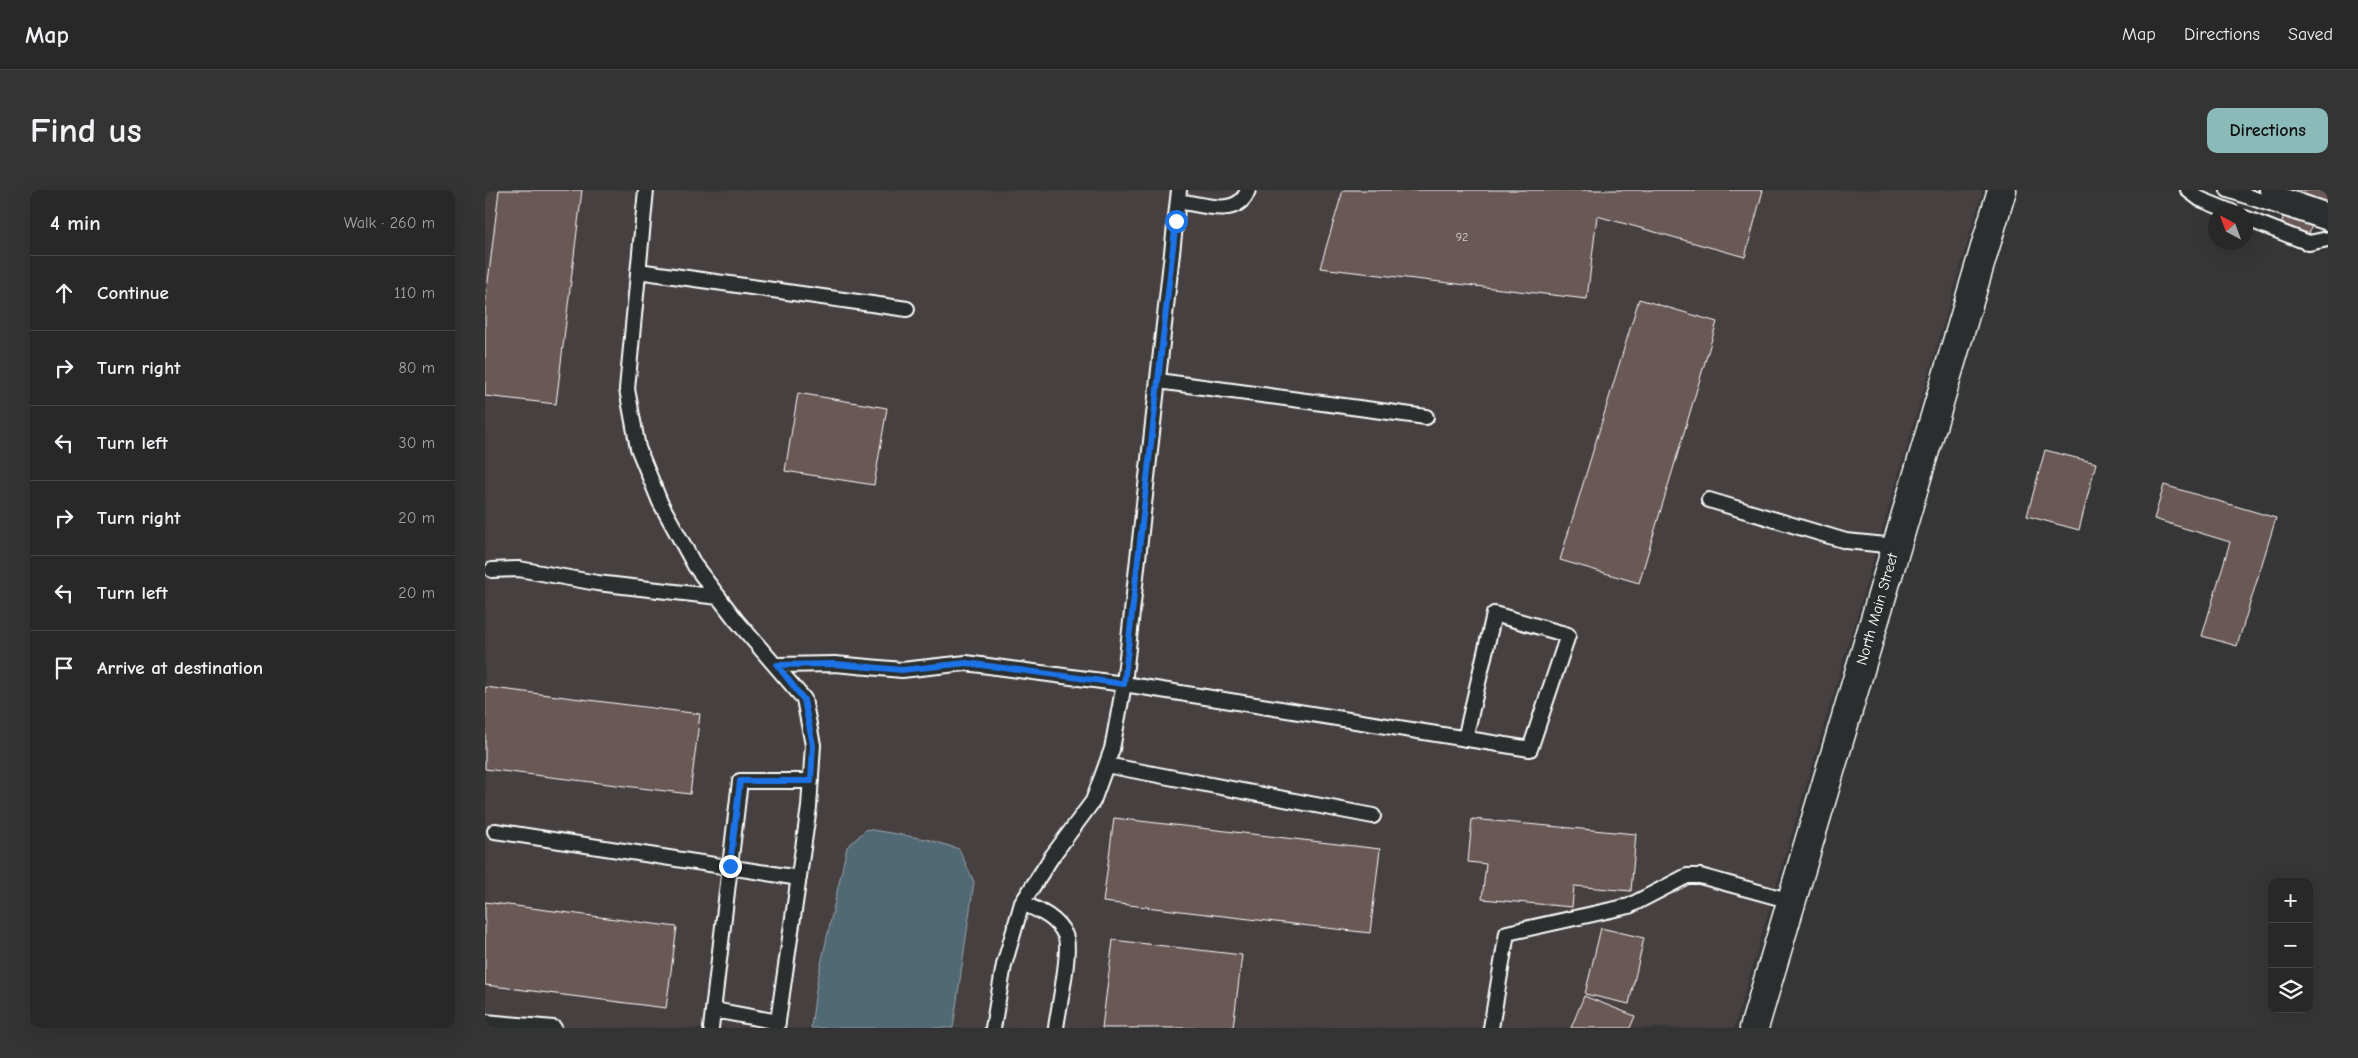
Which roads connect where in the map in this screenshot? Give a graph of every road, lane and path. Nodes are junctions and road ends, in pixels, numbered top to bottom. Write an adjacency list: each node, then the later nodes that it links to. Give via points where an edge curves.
1 (646, 190): 13 (lane)
2 (1248, 190): 7 (lane, via 1238,205 1229,208)
3 (2002, 190): 18 (street, North Main Street)
4 (2188, 190): 8 (lane)
5 (2228, 190): 11 (lane)
6 (2267, 190): 9 (lane)
7 (1179, 195): 15 (lane)
8 (2215, 205)
9 (2328, 211)
10 (2253, 221): 12 (lane, via 2309,243)
11 (2328, 223)
12 (2328, 239)
13 (638, 271): 14 (lane); 20 (lane, via 627,389 638,448 660,502 695,566)
14 (907, 309)
15 (1158, 381): 16 (lane); 22 (lane)
16 (1426, 417)
17 (1709, 500): 18 (lane, via 1846,541)
18 (1896, 546): 30 (street, North Main Street)
19 (492, 570): 20 (lane, via 519,569 597,583)
20 (719, 598): 21 (lane)
21 (777, 665): 22 (lane, via 835,664 902,670 966,663); 25 (lane, via 804,700 813,745)
22 (1124, 684): 23 (lane); 24 (lane)
23 (1465, 739): 23 (lane, via 1530,749 1568,635 1494,614)
24 (1106, 766): 26 (lane); 31 (lane, via 1093,801)
25 (811, 781): 28 (lane, via 740,781); 29 (lane)
26 (1373, 816)
27 (495, 831): 28 (lane)
28 (730, 866): 29 (lane); 32 (lane)
29 (799, 878): 34 (lane)
30 (1791, 901): 39 (lane, via 1700,876 1687,876 1629,906 1507,933); 40 (street, North Main Street)
31 (1022, 903): 37 (lane, via 1004,965); 38 (lane, via 1047,914 1066,935 1067,951)
32 (714, 1010): 34 (lane); 36 (lane)
33 (485, 1022): 35 (lane)
34 (778, 1025)
35 (554, 1028)
36 (711, 1028)
37 (993, 1028)
38 (1056, 1028)
39 (1491, 1028)
40 (1754, 1028)

